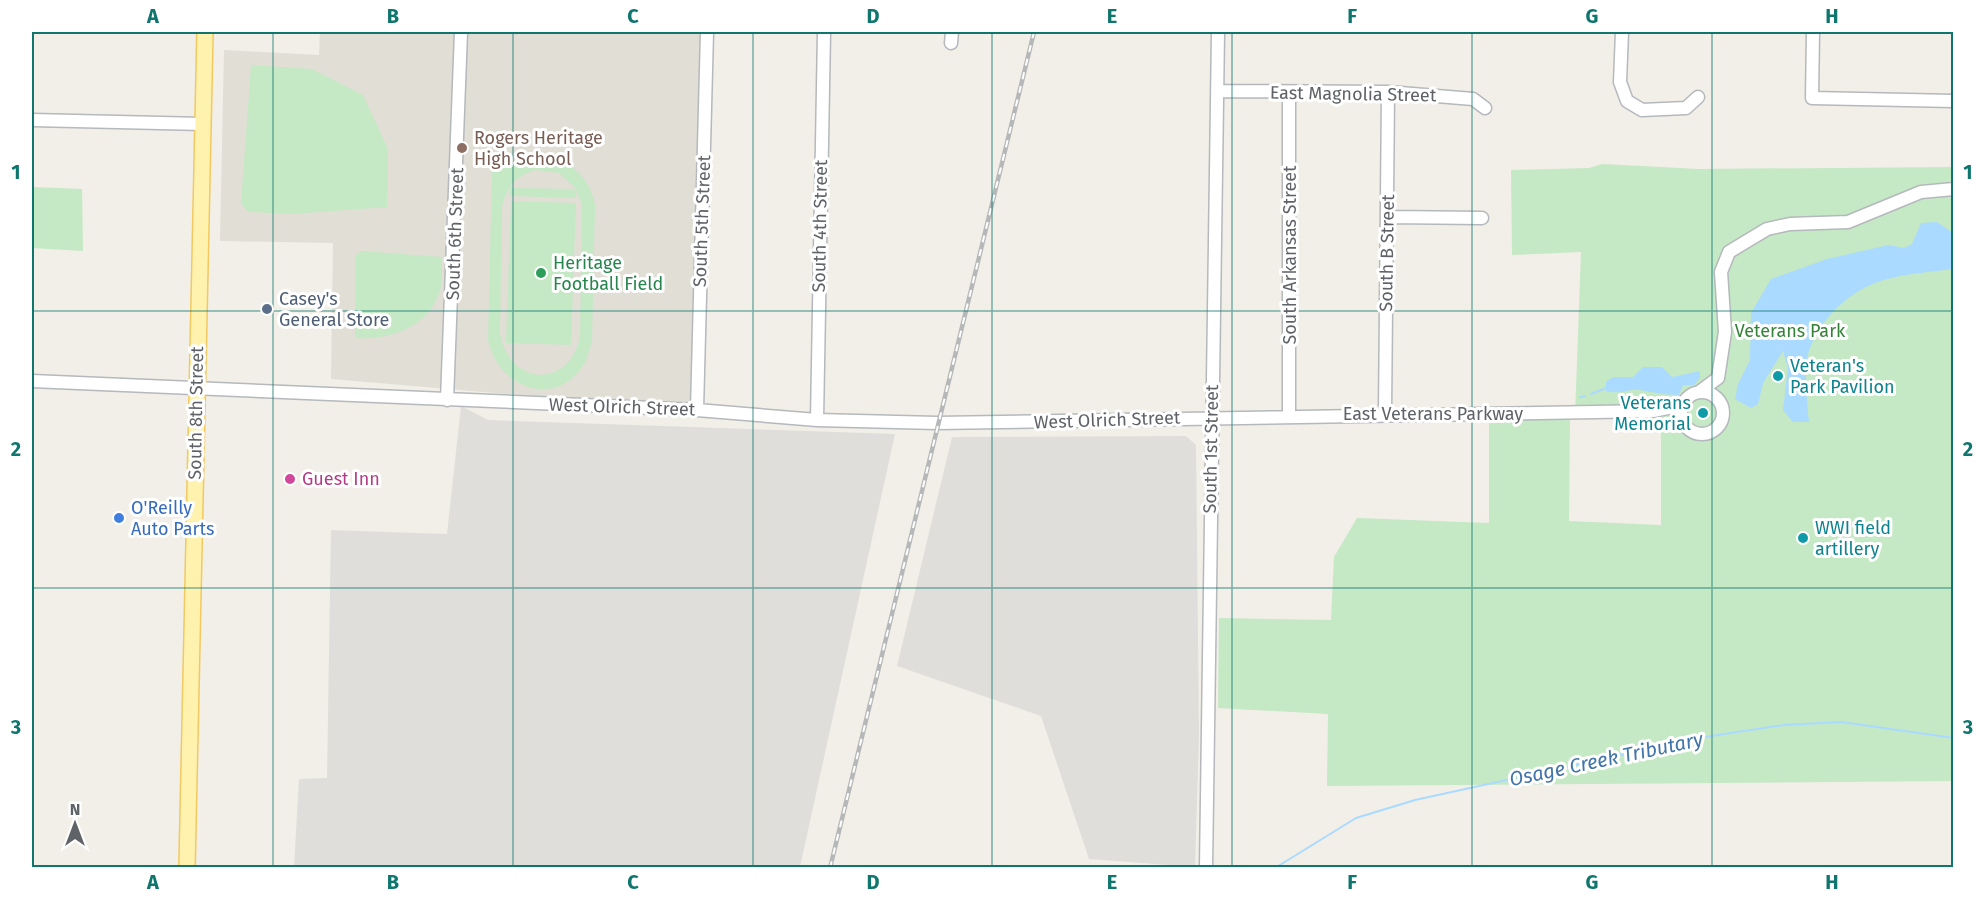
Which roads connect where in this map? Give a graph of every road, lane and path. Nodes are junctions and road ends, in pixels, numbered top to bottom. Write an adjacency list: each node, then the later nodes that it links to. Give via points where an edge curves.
1 (205, 32): 15 (main road, South 8th Street)
2 (461, 32): 24 (street, South 6th Street)
3 (707, 32): 26 (street, South 5th Street)
4 (824, 32): 31 (street, South 4th Street)
5 (1218, 32): 8 (street, South 1st Street)
6 (1622, 32): 11 (street, via 1620,82 1627,101 1642,110 1686,108)
7 (1813, 32): 12 (street, via 1812,98)
8 (1217, 91): 10 (street, East Magnolia Street); 29 (street, South 1st Street)
9 (1388, 92): 10 (street, East Magnolia Street); 13 (street, East Magnolia Street, via 1473,99); 17 (street, South B Street)
10 (1289, 93): 30 (street, South Arkansas Street)
11 (1698, 97)
12 (1953, 101)
13 (1485, 108)
14 (32, 120): 15 (street)
15 (203, 124): 21 (main road, South 8th Street)
16 (1953, 189): 20 (street, via 1921,192 1848,222 1799,223 1767,229 1729,252 1721,272 1725,332)
17 (1388, 217): 18 (street); 28 (street, South B Street)
18 (1482, 218)
19 (32, 381): 21 (street, West Olrich Street)
20 (1716, 381): 22 (street, East Veterans Parkway); 23 (street)
21 (197, 389): 24 (street, West Olrich Street); 33 (main road, South 8th Street)
22 (1699, 392): 23 (street); 25 (street, East Veterans Parkway, via 1691,394)
23 (1718, 398): 32 (street, East Veterans Parkway, via 1724,415 1714,431 1695,434)
24 (447, 400): 26 (street, West Olrich Street)
25 (1682, 405): 27 (street, East Veterans Parkway); 32 (street)
26 (697, 410): 31 (street, West Olrich Street)
27 (1653, 411): 28 (street, East Veterans Parkway); 32 (street, East Veterans Parkway)
28 (1385, 414): 30 (street, East Veterans Parkway)
29 (1212, 417): 30 (street, East Veterans Parkway); 31 (street, West Olrich Street, via 1040,423); 34 (street, South 1st Street)
30 (1288, 417)
31 (817, 420)
32 (1683, 424)
33 (187, 867)
34 (1206, 867)

